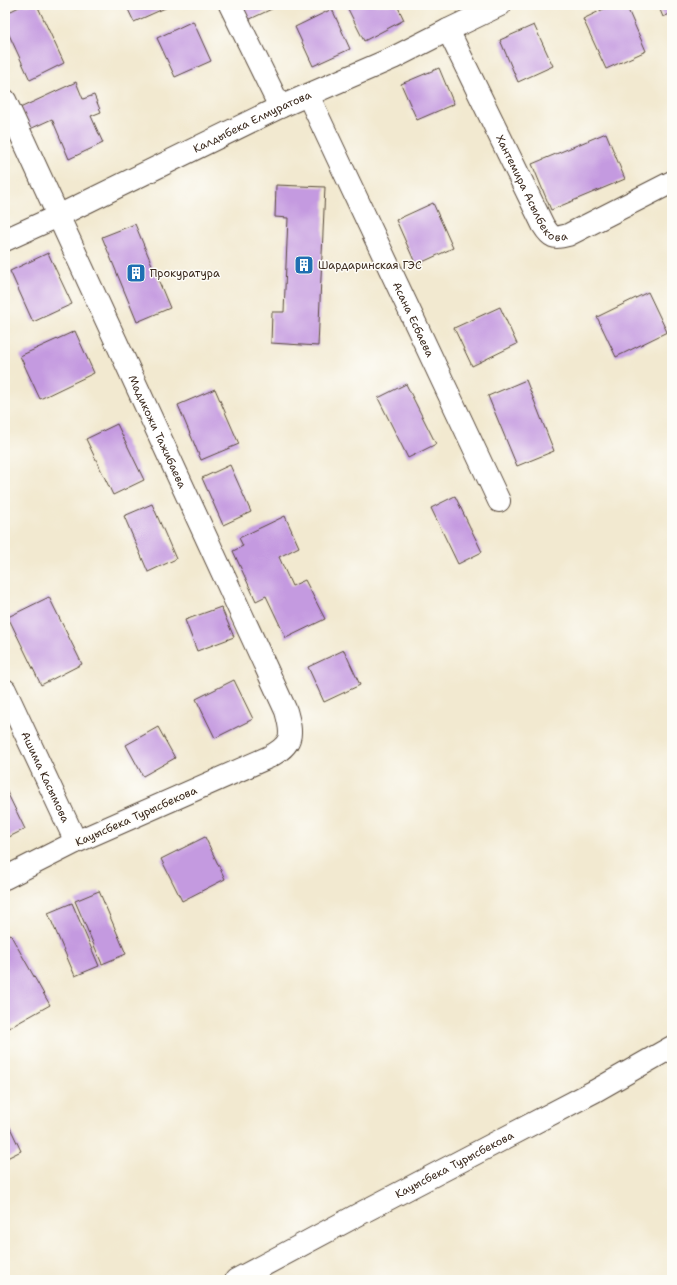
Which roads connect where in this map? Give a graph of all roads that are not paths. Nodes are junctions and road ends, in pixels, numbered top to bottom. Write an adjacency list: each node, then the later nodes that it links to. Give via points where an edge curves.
1 (230, 5): 7 (street)
2 (500, 5): 3 (street, Калдыбека Елмуратова)
3 (472, 11): 4 (street, Калдыбека Елмуратова)
4 (448, 30): 5 (street, Калдыбека Елмуратова, via 393,58); 8 (street, Хантемира Асылбекова, via 549,235 557,238 568,235)
5 (308, 95): 7 (street, Калдыбека Елмуратова); 11 (street, Асана Есбаева)
6 (5, 100): 9 (street, Мадикожи Тажибаева)
7 (280, 107): 9 (street, Калдыбека Елмуратова)
8 (672, 182)
9 (58, 216): 10 (street, Калдыбека Елмуратова); 13 (street, Мадикожи Тажибаева, via 286,711 291,737 282,750)
10 (5, 240)
11 (499, 500)
12 (5, 690): 14 (street, Ашима Касымова)
13 (269, 757): 14 (street, Кауысбека Турысбекова)
14 (76, 842): 15 (street, Кауысбека Турысбекова)
15 (5, 878)
16 (672, 1047): 17 (street, Кауысбека Турысбекова, via 595,1091)
17 (236, 1280)

